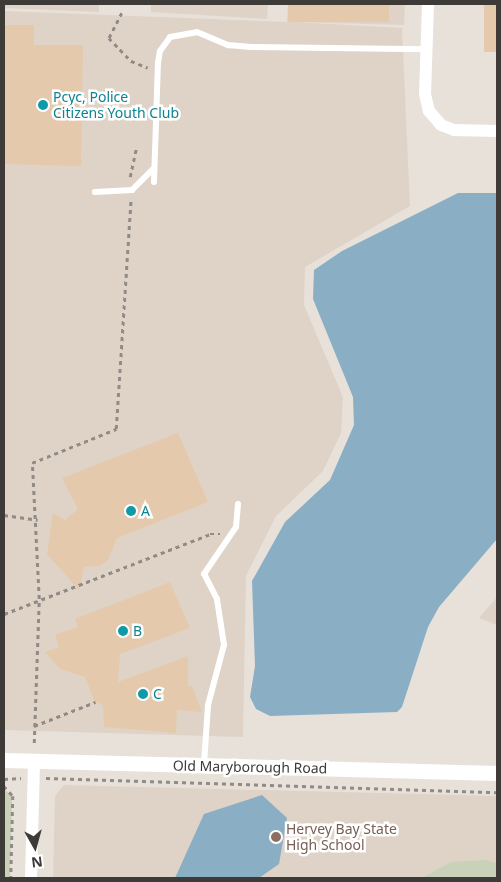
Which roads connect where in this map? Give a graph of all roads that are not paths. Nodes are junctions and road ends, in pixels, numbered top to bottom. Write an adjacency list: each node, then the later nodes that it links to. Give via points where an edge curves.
1 (428, 4): 2 (street)
2 (427, 49): 3 (street, via 425,94 435,120 454,130); 4 (lane, via 228,45 185,31 170,37 160,50)
3 (497, 132)
4 (153, 169): 5 (lane); 6 (lane, via 132,190)
5 (154, 182)
6 (95, 192)
7 (238, 504): 10 (lane, via 239,515 231,535 204,574 217,599 224,645 208,705)
8 (4, 760): 9 (street, Old Maryborough Road)
9 (34, 761): 10 (street, Old Maryborough Road); 12 (street)
10 (204, 766): 11 (street, Old Maryborough Road)
11 (497, 773)
12 (30, 878)

